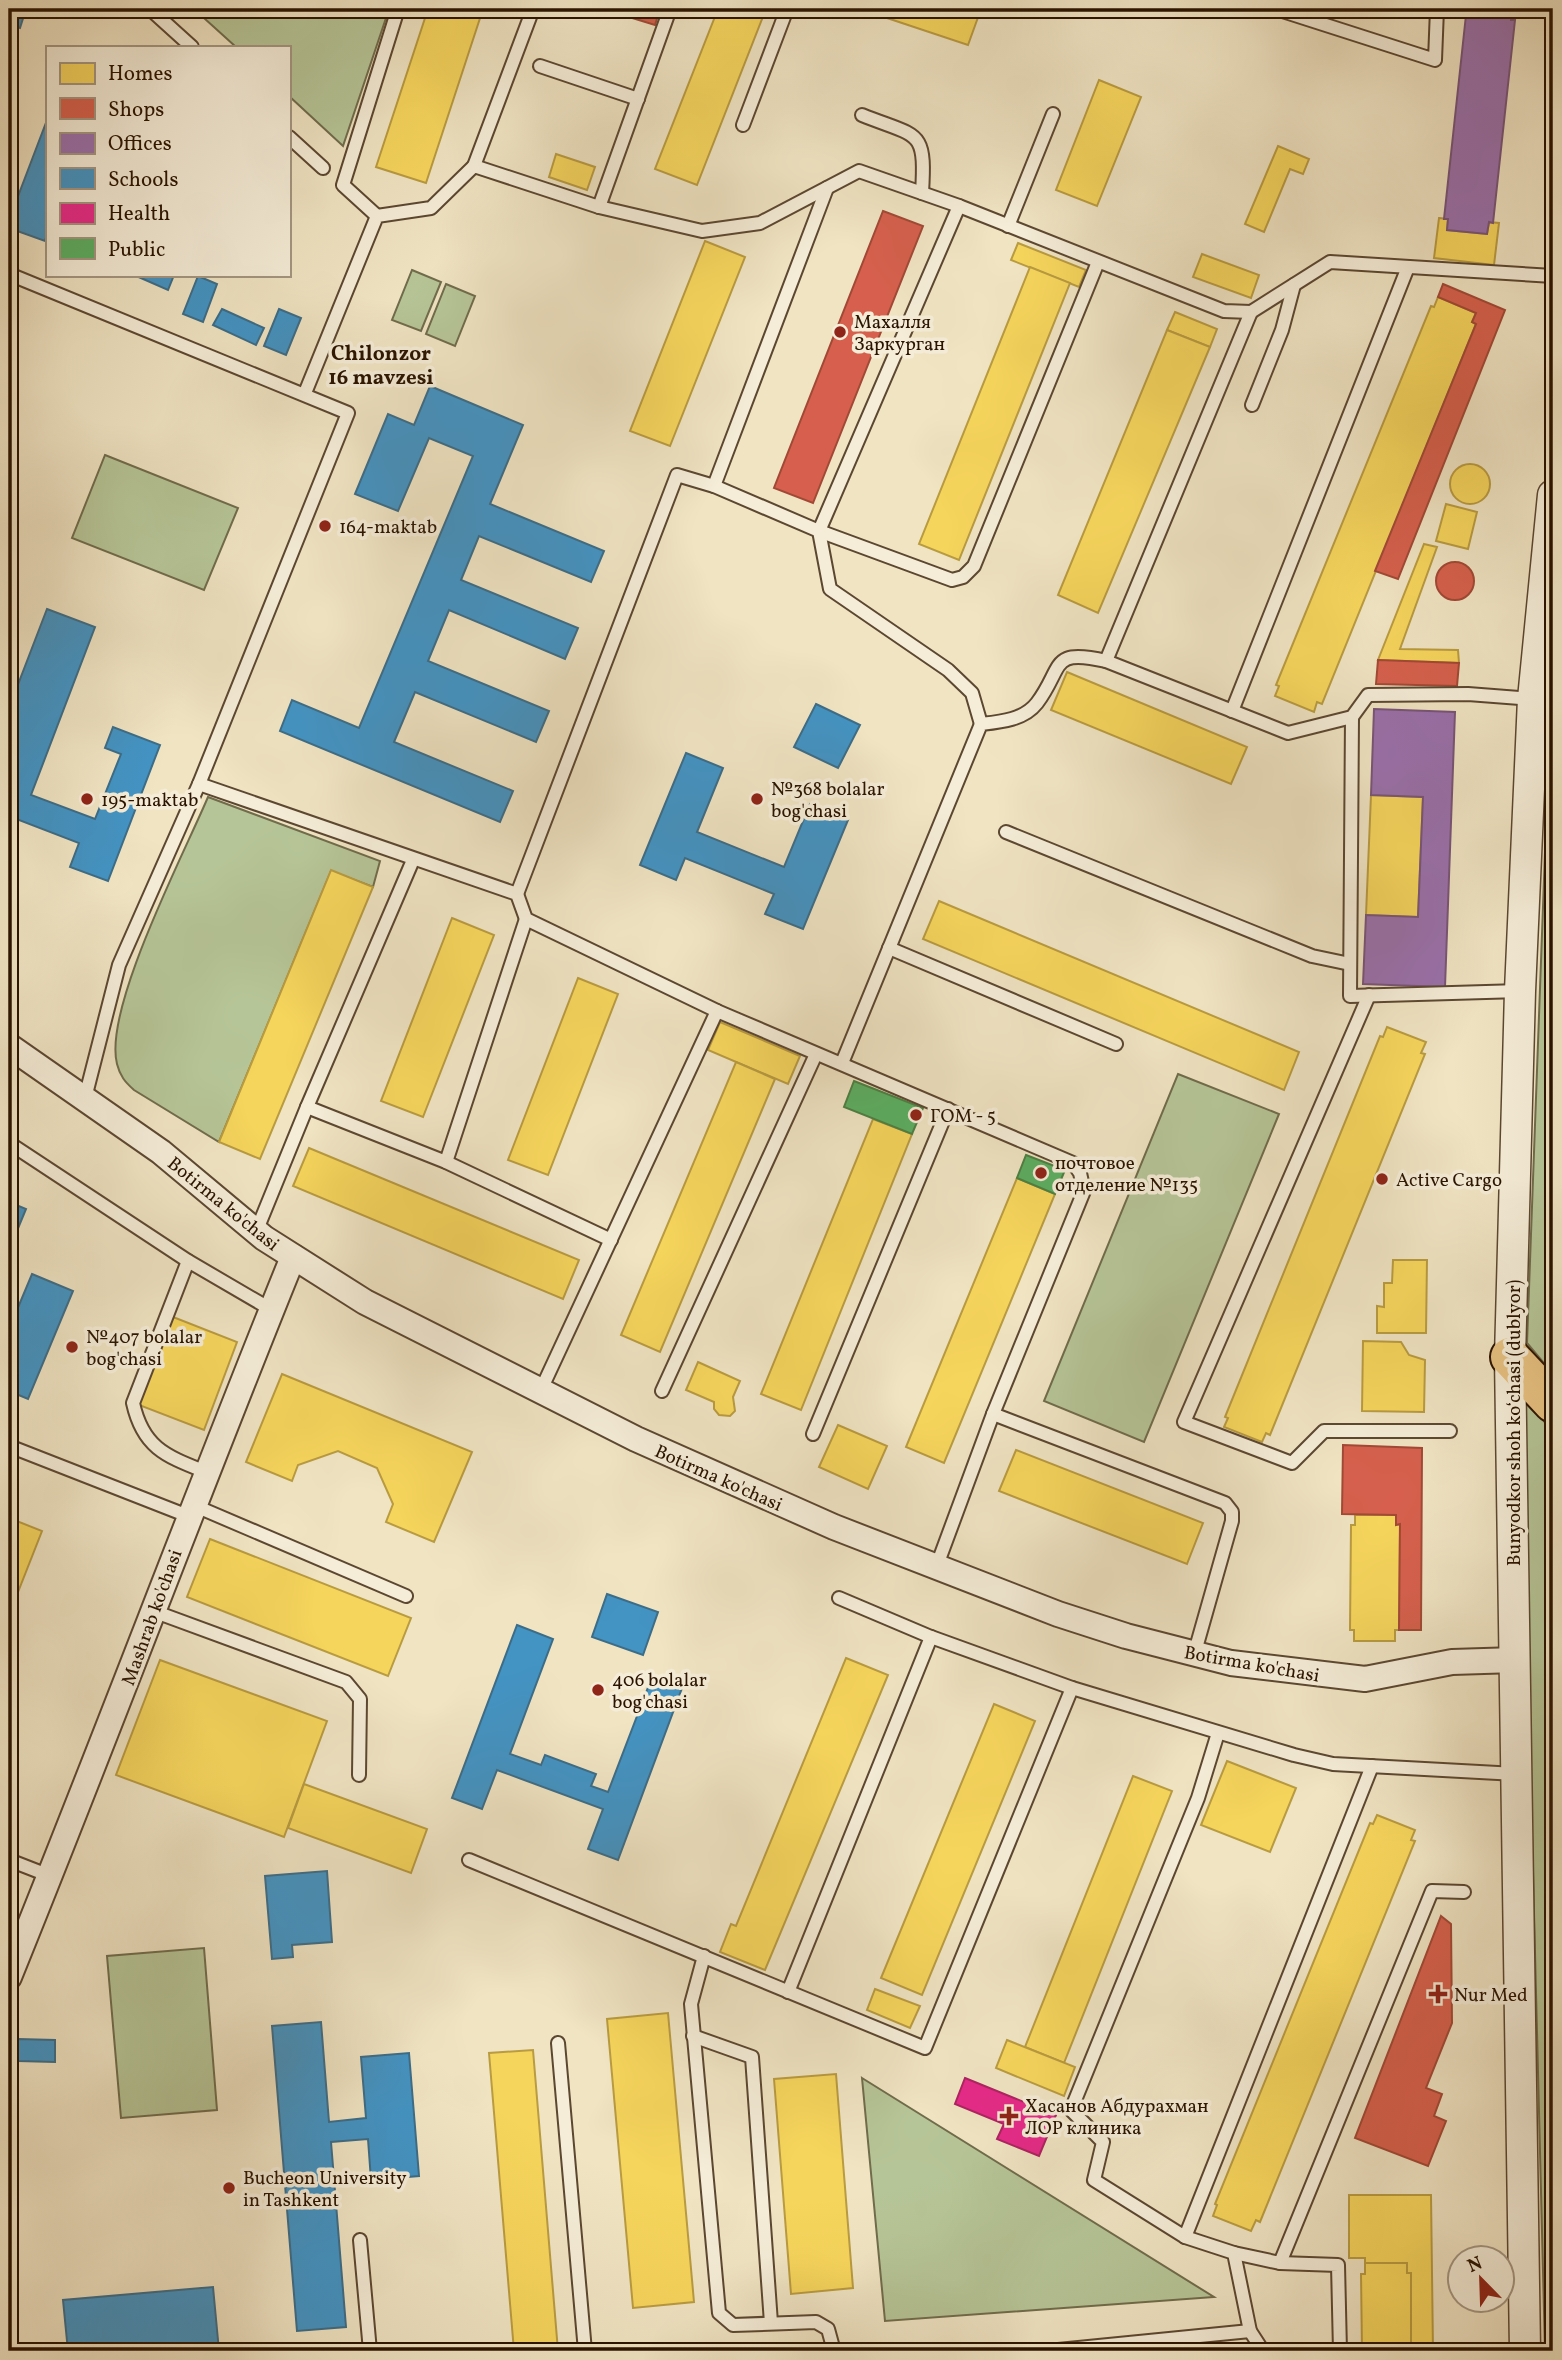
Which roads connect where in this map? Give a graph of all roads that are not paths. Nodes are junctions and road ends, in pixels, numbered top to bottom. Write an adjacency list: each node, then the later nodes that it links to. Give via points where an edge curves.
1 (150, 9): 8 (lane)
2 (398, 9): 21 (lane, via 343,185)
3 (533, 9): 15 (lane)
4 (670, 9): 10 (lane)
5 (787, 9): 13 (lane)
6 (1276, 9): 7 (lane, via 1435,60)
7 (1437, 9)
8 (191, 46)
9 (540, 66): 10 (lane)
10 (638, 99): 20 (lane)
11 (1053, 114): 22 (lane)
12 (862, 116): 18 (lane, via 920,142 924,153)
13 (743, 125)
14 (290, 138): 16 (lane)
15 (474, 166): 20 (lane); 21 (lane, via 431,208)
16 (323, 168)
17 (827, 188): 18 (lane, via 859,171); 20 (lane, via 760,223 702,232); 31 (lane)
18 (922, 193): 19 (lane)
19 (959, 206): 22 (lane); 33 (lane)
20 (599, 207)
21 (377, 216): 29 (lane)
22 (1008, 226): 23 (lane)
23 (1098, 262): 28 (lane, via 1224,311); 33 (lane, via 968,572 952,580)
24 (1408, 267): 26 (lane); 27 (lane, via 1330,262); 36 (lane)
25 (9, 274): 29 (lane)
26 (1553, 276)
27 (1294, 285): 28 (lane); 30 (lane, via 1282,330)
28 (1251, 312): 34 (lane)
29 (304, 393): 39 (lane, via 348,413)
30 (1252, 405)
31 (714, 486): 33 (lane); 42 (lane, via 677,475)
32 (1553, 495): 35 (street, Bunyodkor shoh koʻchasi (dublyor))
33 (819, 531): 38 (lane, via 830,589 948,670 972,693)
34 (1106, 661): 36 (lane); 38 (lane, via 1078,654 1061,662 1035,705 1010,721)
35 (1533, 699): 37 (lane, via 1368,695); 46 (street, Bunyodkor shoh koʻchasi (dublyor))
36 (1232, 710): 37 (lane, via 1287,733)
37 (1352, 717): 45 (lane)
38 (981, 724): 44 (lane)
39 (199, 784): 41 (lane); 53 (lane, via 119,965)
40 (1006, 832): 45 (lane, via 1312,956)
41 (413, 860): 42 (lane); 54 (lane)
42 (517, 894): 43 (lane)
43 (526, 919): 48 (lane); 57 (lane)
44 (889, 948): 49 (lane); 52 (lane)
45 (1350, 964): 47 (lane, via 1350,996)
46 (1520, 992): 47 (lane); 63 (street, Bunyodkor shoh koʻchasi (dublyor))
47 (1369, 995): 68 (lane, via 1184,1422 1292,1463 1324,1431)
48 (717, 1011): 51 (lane); 59 (lane)
49 (1116, 1044)
50 (9, 1046): 53 (street, Botirma ko'chasi)
51 (816, 1054): 52 (lane); 64 (lane)
52 (842, 1063): 55 (lane)
53 (85, 1098): 58 (street, Botirma ko'chasi, via 161,1152)
54 (307, 1107): 57 (lane); 58 (lane)
55 (948, 1109): 67 (lane, via 1073,1163 1084,1191); 69 (lane)
56 (9, 1143): 61 (lane)
57 (446, 1162): 59 (lane)
58 (256, 1232): 60 (street, Botirma ko'chasi)
59 (611, 1240): 65 (lane)
60 (293, 1257): 62 (street, Mashrab ko'chasi); 65 (street, Botirma ko'chasi, via 365,1302)
61 (188, 1261): 62 (lane); 71 (lane, via 133,1403 149,1442)
62 (272, 1310): 71 (street, Mashrab ko'chasi)
63 (1510, 1356): 66 (main road); 79 (street, Bunyodkor shoh koʻchasi (dublyor))
64 (662, 1391)
65 (540, 1392): 73 (street, Botirma ko'chasi, via 735,1485)
66 (1553, 1403)
67 (993, 1414): 73 (lane); 78 (lane, via 1225,1503 1232,1521)
68 (1450, 1431)
69 (813, 1434)
70 (9, 1447): 72 (lane)
71 (206, 1472): 72 (street, Mashrab ko'chasi)
72 (190, 1510): 74 (lane); 76 (street, Mashrab ko'chasi)
73 (936, 1569): 78 (street, Botirma ko'chasi, via 1058,1614)
74 (406, 1596)
75 (839, 1598): 77 (lane)
76 (153, 1611): 84 (lane, via 346,1682 360,1699); 87 (street, Mashrab ko'chasi)
77 (931, 1637): 80 (lane); 91 (lane)
78 (1194, 1655): 79 (street, Botirma ko'chasi, via 1365,1679 1452,1662)
79 (1516, 1660): 83 (street, Bunyodkor shoh koʻchasi (dublyor))
80 (1072, 1688): 81 (lane); 91 (lane, via 925,2048)
81 (1218, 1733): 82 (lane, via 1333,1764); 94 (lane, via 1198,1798 1071,2110 1104,2142 1094,2180)
82 (1372, 1766): 83 (lane); 94 (lane)
83 (1516, 1774): 106 (street, Bunyodkor shoh koʻchasi (dublyor))
84 (359, 1775)
85 (9, 1860): 87 (lane)
86 (469, 1860): 89 (lane)
87 (50, 1876): 90 (street, Mashrab ko'chasi)
88 (1464, 1892): 97 (lane, via 1432,1891)
89 (704, 1956): 91 (lane); 92 (lane, via 691,2004)
90 (9, 1977)
91 (788, 1992)
92 (693, 2035): 98 (lane, via 752,2057); 98 (lane, via 717,2307 722,2318 733,2325)
93 (558, 2043): 101 (lane)
94 (1185, 2236): 96 (lane)
95 (360, 2240): 100 (lane)
96 (1234, 2253): 97 (lane); 99 (lane)
97 (1280, 2263): 105 (lane, via 1338,2265)
98 (771, 2323): 102 (lane, via 823,2324 832,2335)
99 (1250, 2331): 103 (lane); 104 (lane)
100 (370, 2351)
101 (585, 2351)
102 (834, 2351)
103 (1048, 2351)
104 (1263, 2351)
105 (1340, 2351)
106 (1525, 2351)

